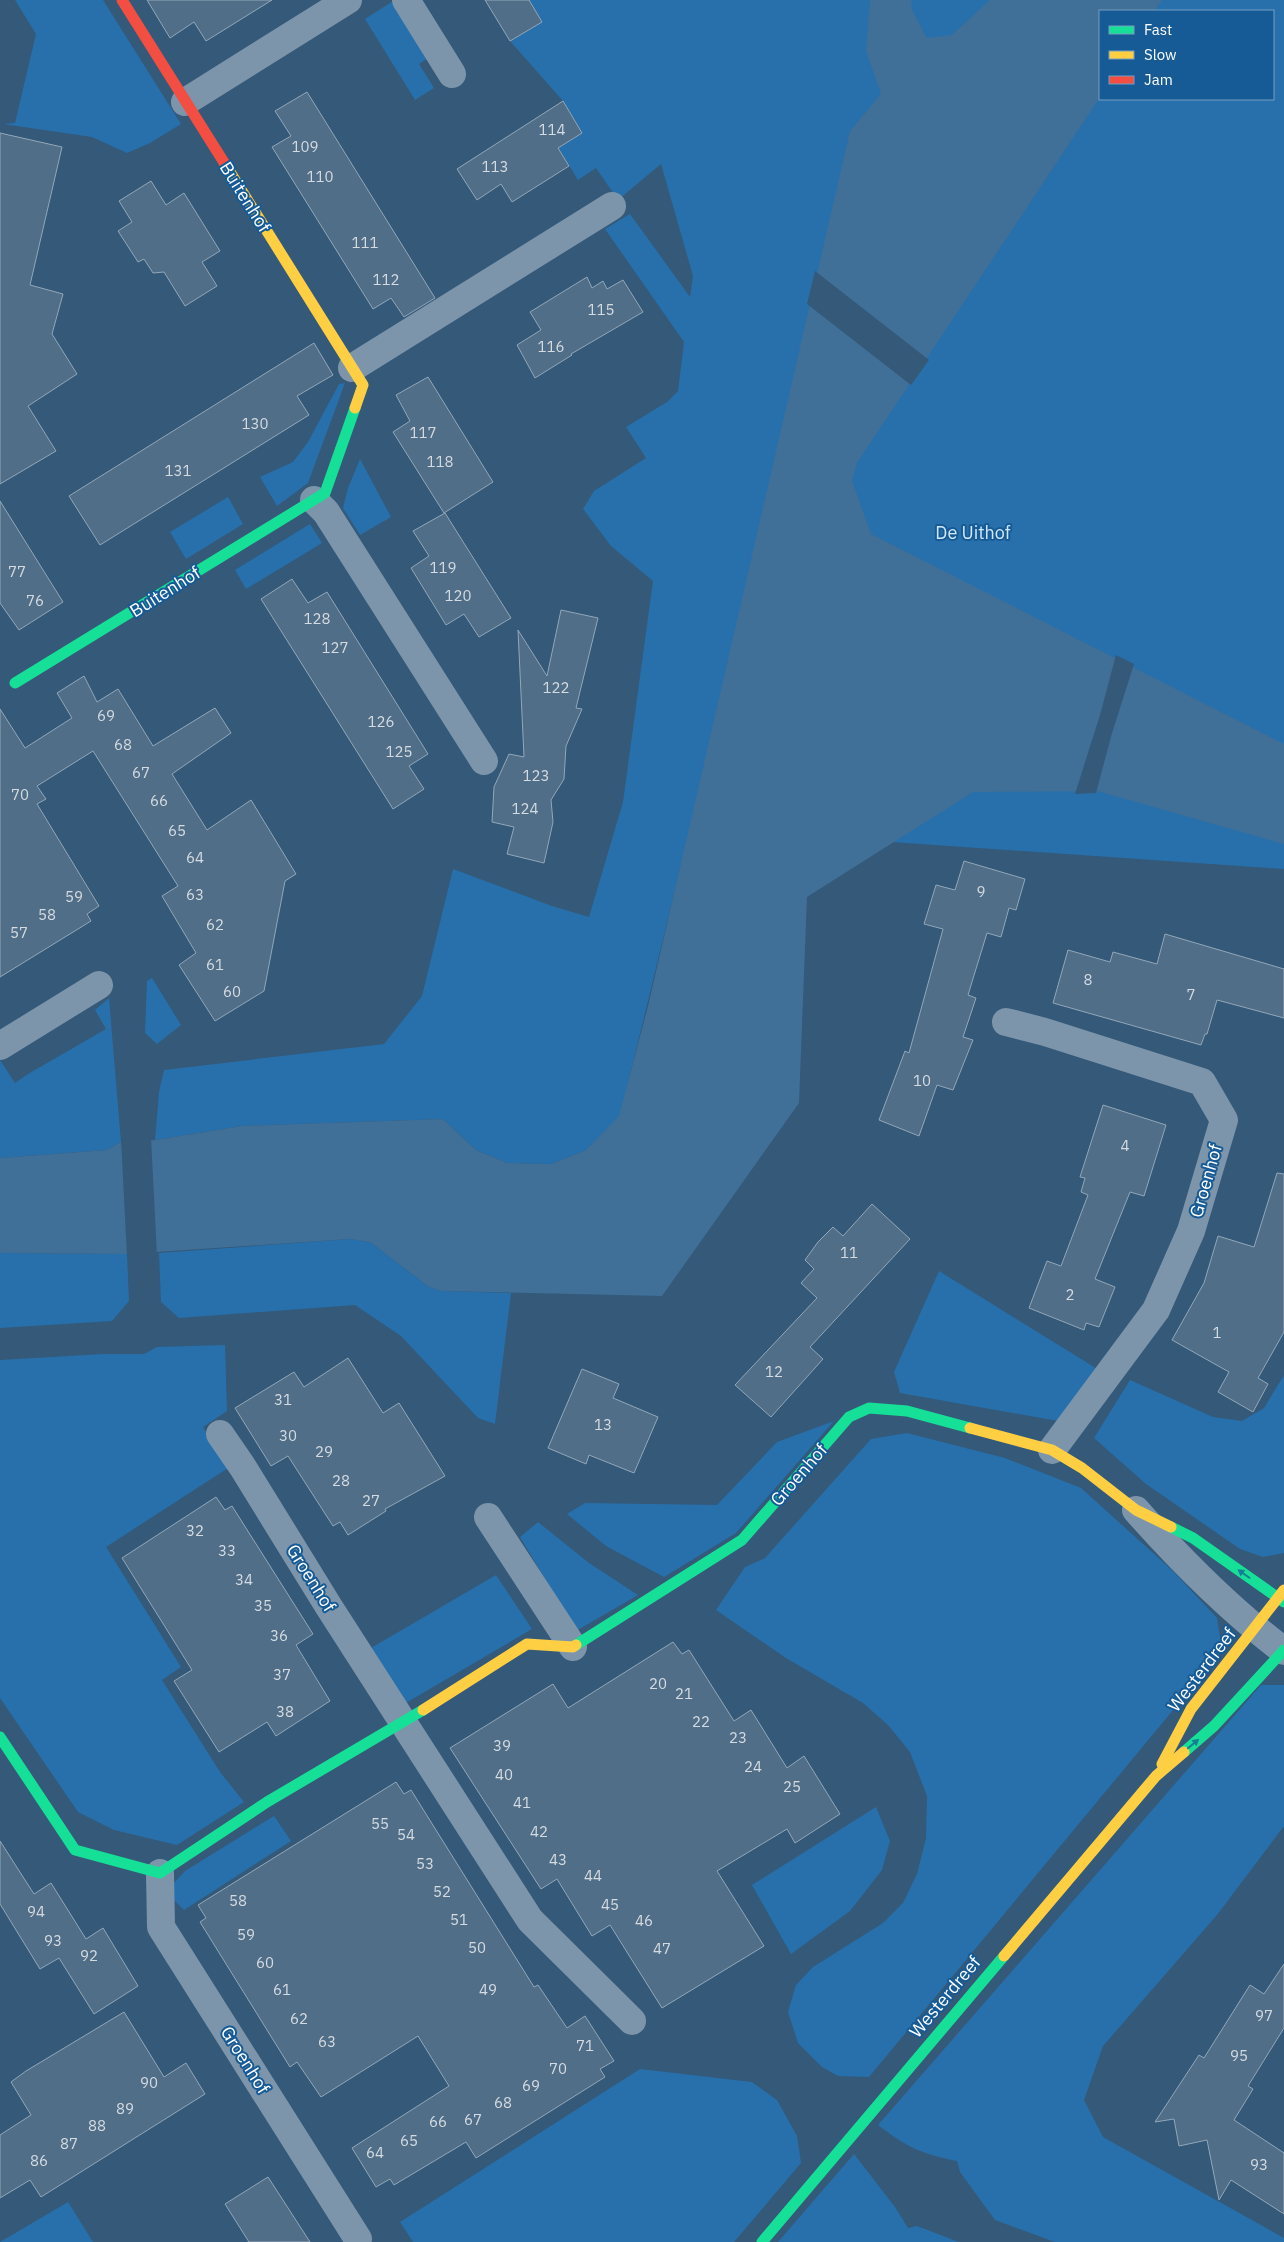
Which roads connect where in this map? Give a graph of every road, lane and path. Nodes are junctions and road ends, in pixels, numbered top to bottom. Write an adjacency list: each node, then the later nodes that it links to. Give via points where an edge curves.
1 (122, 0): 5 (street, Buitenhof)
2 (348, 0): 5 (street)
3 (406, 0): 4 (street)
4 (452, 74)
5 (185, 102): 7 (street, Buitenhof)
6 (612, 206): 7 (street)
7 (352, 368): 8 (street, Buitenhof, via 363,385 325,493)
8 (314, 500): 9 (street, Buitenhof); 10 (street, via 326,512)
9 (15, 683)
10 (484, 762)
11 (99, 985): 13 (street)
12 (1006, 1022): 15 (street, Groenhof, via 1202,1082 1224,1120 1191,1232 1156,1310)
13 (0, 1046)
14 (220, 1434): 22 (street, Groenhof)
15 (1052, 1450): 16 (street, Groenhof, via 1082,1468); 20 (street, Groenhof, via 907,1411 869,1408 849,1417 742,1540)
16 (1136, 1510): 18 (street, Groenhof, one-way to 16, via 1193,1538); 19 (street, Groenhof, via 1176,1556 1240,1618)
17 (488, 1517): 20 (street)
18 (1282, 1596): 19 (street, Westerdreef)
19 (1255, 1628): 21 (street, Groenhof); 24 (street, Westerdreef, via 1191,1709)
20 (573, 1647): 22 (street, via 527,1644)
21 (1284, 1651): 24 (street, Westerdreef, one-way to 21, via 1214,1726)
22 (402, 1723): 25 (street, via 267,1802); 26 (street, Groenhof, via 530,1920)
23 (0, 1738): 25 (street, via 75,1850)
24 (1156, 1776): 28 (street, Westerdreef)
25 (160, 1873): 27 (street, Groenhof, via 160,1927)
26 (632, 2021)
27 (358, 2239)
28 (762, 2242)

